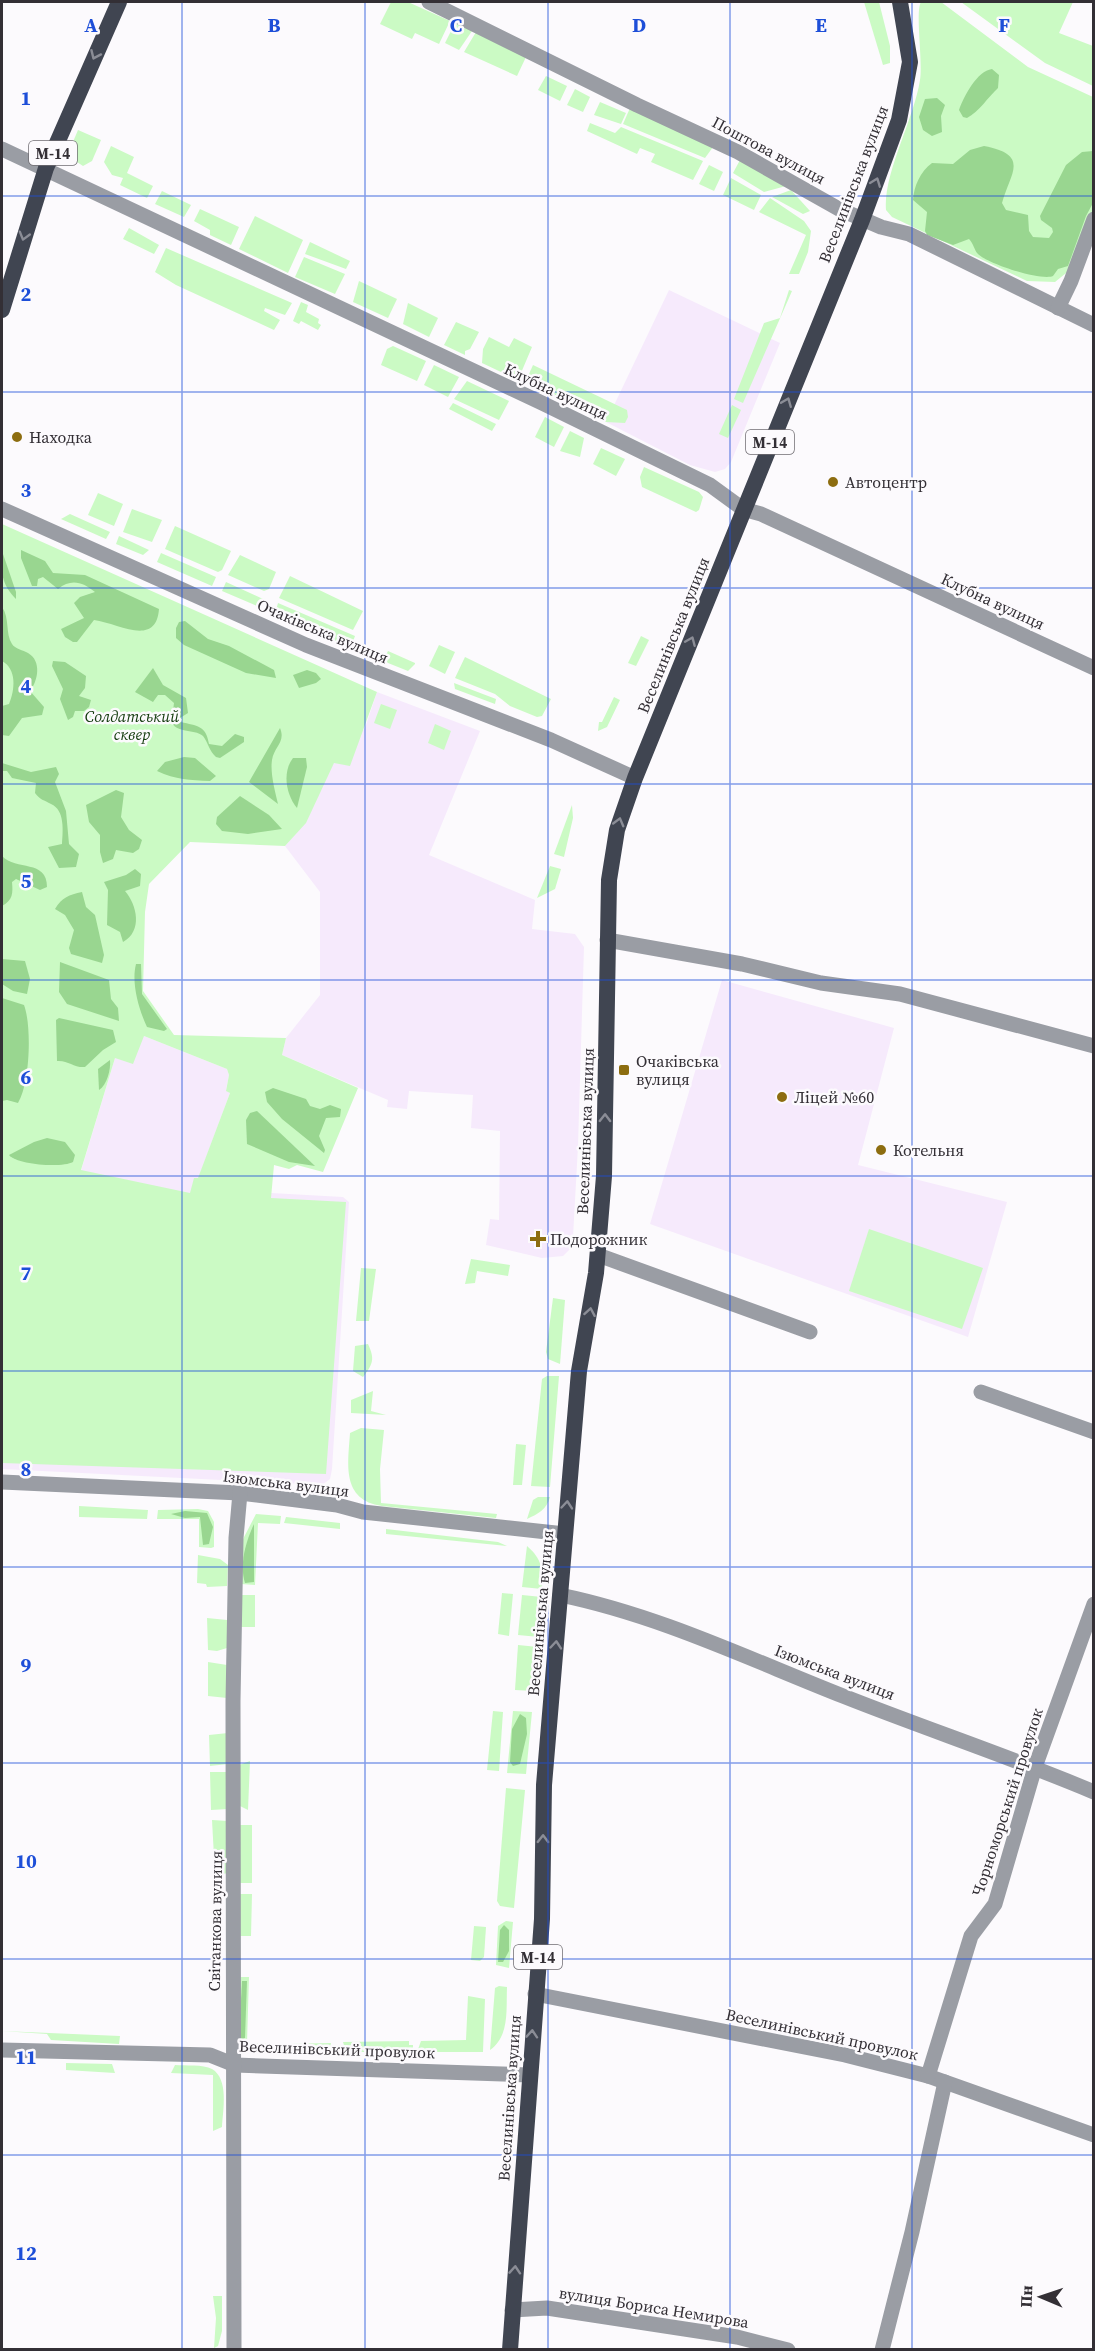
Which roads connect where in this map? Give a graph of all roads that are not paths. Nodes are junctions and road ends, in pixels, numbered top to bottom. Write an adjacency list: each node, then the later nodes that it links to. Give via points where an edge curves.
1 (119, 2): 5 (highway, М-14, one-way to 5)
2 (429, 2): 7 (street, Поштова вулиця, via 738,152)
3 (900, 2): 7 (highway, Веселинівська вулиця / М-14, one-way to 3, via 899,120 908,78 909,43)
4 (2, 149): 5 (street, Клубна вулиця)
5 (46, 168): 9 (highway, М-14, one-way to 9); 12 (street, Клубна вулиця, via 710,485)
6 (1094, 219): 8 (street)
7 (861, 220): 8 (street, Поштова вулиця, via 909,234); 12 (highway, Веселинівська вулиця / М-14, one-way to 7)
8 (1058, 308): 10 (street, Поштова вулиця)
9 (2, 310)
10 (1094, 325)
11 (2, 509): 14 (street, Очаківська вулиця, via 306,645 551,740)
12 (744, 509): 13 (street, Клубна вулиця); 14 (highway, Веселинівська вулиця / М-14, one-way to 12)
13 (1094, 668)
14 (634, 778): 15 (highway, Веселинівська вулиця / М-14, one-way to 14, via 613,849)
15 (607, 940): 16 (street, via 742,964 821,983 900,994); 17 (highway, Веселинівська вулиця / М-14, one-way to 15, via 604,1176)
16 (1094, 1046)
17 (598, 1255): 18 (street); 23 (highway, Веселинівська вулиця / М-14, one-way to 17, via 579,1371)
18 (810, 1332)
19 (981, 1392): 20 (street)
20 (1094, 1432)
21 (2, 1482): 22 (street, Ізюмська вулиця)
22 (240, 1493): 23 (street, Ізюмська вулиця, via 363,1512); 30 (street, Світанкова вулиця, via 233,1682)
23 (565, 1534): 24 (highway, Веселинівська вулиця / М-14)
24 (560, 1595): 26 (street, Ізюмська вулиця, via 669,1625); 28 (highway, Веселинівська вулиця / М-14, one-way to 24, via 542,1919 544,1785)
25 (1094, 1604): 26 (street, Чорноморський провулок)
26 (1035, 1767): 27 (street, Ізюмська вулиця); 32 (street, Чорноморський провулок, via 995,1904 971,1936)
27 (1094, 1792)
28 (535, 1994): 31 (highway, Веселинівська вулиця / М-14, one-way to 28); 32 (street, Веселинівський провулок, via 845,2055)
29 (2, 2050): 30 (street, Веселинівський провулок, via 210,2055)
30 (235, 2065): 31 (street, Веселинівський провулок); 36 (street, Світанкова вулиця)
31 (529, 2075): 35 (highway, Веселинівська вулиця / М-14, one-way to 31)
32 (928, 2076): 33 (street, Веселинівський провулок)
33 (945, 2082): 34 (street, Веселинівський провулок); 39 (street)
34 (1094, 2135)
35 (513, 2310): 37 (highway, Веселинівська вулиця / М-14); 38 (street, вулиця Бориса Немирова, via 548,2308 737,2337)
36 (234, 2349)
37 (510, 2349)
38 (788, 2349)
39 (882, 2349)

